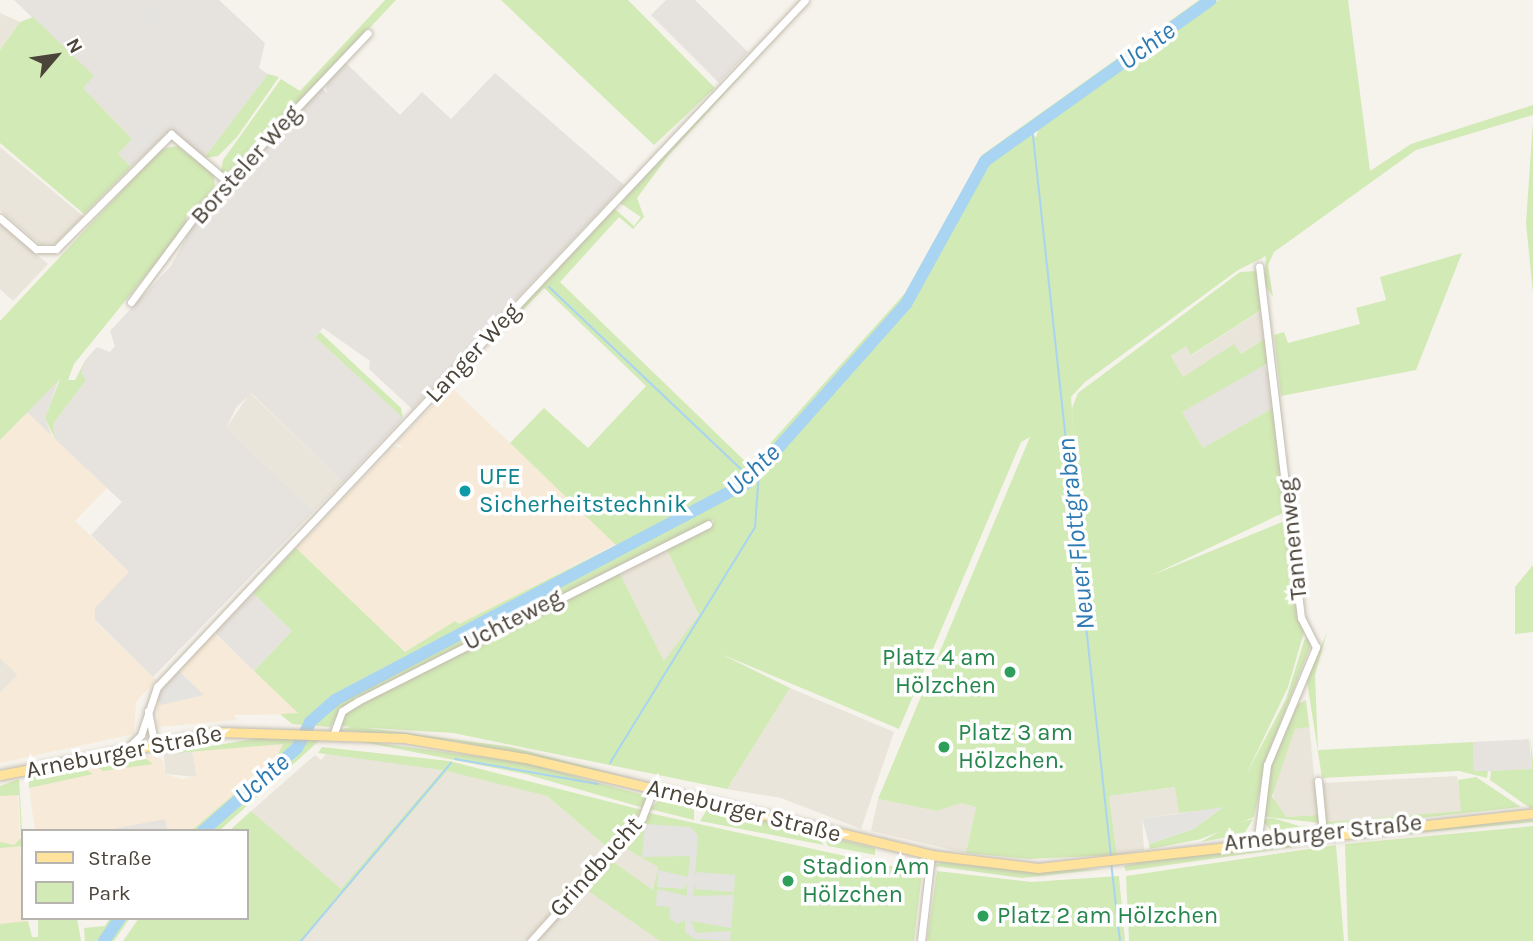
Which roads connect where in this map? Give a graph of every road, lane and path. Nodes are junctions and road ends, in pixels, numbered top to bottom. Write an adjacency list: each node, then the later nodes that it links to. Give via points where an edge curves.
1 (805, 0): 8 (street, Langer Weg, via 163,680)
2 (368, 33): 3 (street, Borsteler Weg)
3 (228, 182): 4 (street, via 171,134 56,249 36,249); 6 (street, Borsteler Weg)
4 (0, 218)
5 (1259, 267): 17 (street, Tannenweg, via 1301,618 1316,648 1267,765)
6 (131, 302)
7 (708, 524): 9 (street, Uchteweg, via 358,701 342,711)
8 (148, 710): 10 (street); 11 (street, Langer Weg, via 141,734)
9 (334, 733): 10 (main road, Arneburger Straße, via 221,732); 14 (main road, Arneburger Straße, via 466,746)
10 (154, 743): 11 (main road, Arneburger Straße)
11 (127, 749): 12 (main road, Arneburger Straße)
12 (0, 775)
13 (1318, 781): 16 (street)
14 (653, 789): 18 (main road, Arneburger Straße); 19 (street, Grindbucht, via 642,818)
15 (1533, 813): 16 (main road, Arneburger Straße)
16 (1323, 833): 17 (main road, Arneburger Straße)
17 (1258, 838): 18 (main road, Arneburger Straße, via 1101,865 1028,867)
18 (931, 855): 20 (street)
19 (531, 941)
20 (921, 941)

